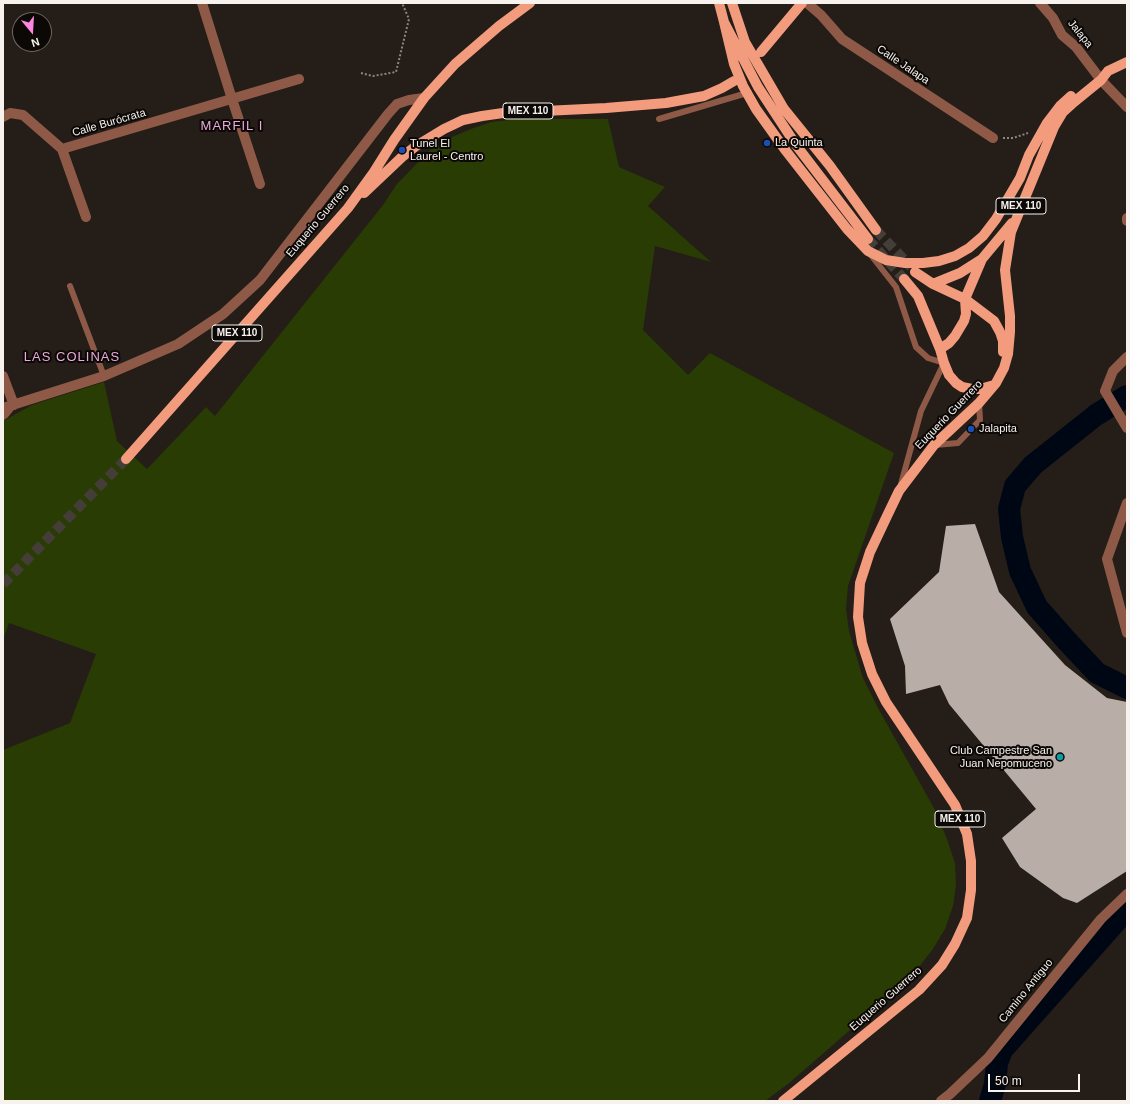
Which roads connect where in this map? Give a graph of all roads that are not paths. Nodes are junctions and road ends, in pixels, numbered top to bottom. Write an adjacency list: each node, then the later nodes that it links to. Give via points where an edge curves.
1 (202, 3): 16 (street)
2 (530, 3): 15 (main road, Euquerio Guerrero / MEX 110, via 456,64)
3 (719, 3): 8 (main road)
4 (732, 3): 26 (main road, via 745,42 784,109 830,166)
5 (802, 3): 9 (main road)
6 (807, 3): 20 (street, Calle Jalapa, via 842,39)
7 (1040, 3): 11 (street, Jalapa, via 1053,18 1062,35 1076,47)
8 (724, 22): 14 (main road, via 734,64); 27 (main road, via 758,87 796,145)
9 (762, 52)
10 (1127, 62): 11 (main road, MEX 110)
11 (1099, 77): 17 (street, Jalapa); 25 (main road, MEX 110, via 1063,112 1054,127); 28 (main road, via 1060,106 1046,122 1020,178 996,220 969,248 955,256 923,263 886,260)
12 (299, 79): 16 (street, Calle Burócrata)
13 (734, 81): 23 (main road, MEX 110, via 704,96 666,103 503,113 463,120 416,146)
14 (746, 92): 19 (lane); 28 (main road, via 786,151 847,229)
15 (424, 98): 23 (main road, Euquerio Guerrero / MEX 110); 40 (street, via 397,104 260,280 223,314 178,344)
16 (232, 99): 21 (street, Calle Burócrata); 22 (street)
17 (1127, 107)
18 (3, 117): 21 (street, Calle Burócrata, via 10,113 23,115)
19 (659, 119)
20 (993, 138)
21 (62, 149): 24 (street)
22 (260, 184)
23 (348, 208): 48 (main road, Euquerio Guerrero / MEX 110)
24 (86, 217)
25 (1016, 219): 29 (main road); 38 (main road, MEX 110, via 1011,232 1005,270 1010,332)
26 (876, 230)
27 (868, 238)
28 (868, 251): 37 (lane, via 896,287 916,347 928,358)
29 (982, 259): 32 (main road, via 960,273); 34 (main road)
30 (915, 272): 32 (main road)
31 (904, 279): 35 (main road, via 918,296)
32 (933, 284): 34 (main road)
33 (70, 286): 40 (lane)
34 (965, 299): 35 (main road, via 964,321 949,343); 38 (main road, via 983,311 997,326 1003,341)
35 (940, 349): 37 (main road)
36 (1127, 357): 46 (street, via 1112,371 1105,391)
37 (944, 363): 41 (main road, via 949,375 962,387 972,390); 49 (lane, via 921,411)
38 (1004, 368): 41 (main road, Euquerio Guerrero / MEX 110)
39 (3, 376): 43 (street)
40 (104, 376): 43 (street)
41 (994, 384): 42 (main road, Euquerio Guerrero / MEX 110)
42 (980, 403): 47 (main road, Euquerio Guerrero / MEX 110); 47 (lane, via 980,420 958,443)
43 (14, 405): 44 (street); 45 (lane)
44 (3, 408)
45 (3, 417)
46 (1125, 425)
47 (934, 445): 49 (main road, Euquerio Guerrero / MEX 110)
48 (126, 459)
49 (900, 491): 53 (main road, Euquerio Guerrero / MEX 110, via 870,552 860,583 858,617 862,643 872,674 886,702 955,805 967,834 972,890 967,918 942,965 919,990)
50 (1127, 503): 51 (street, via 1107,559)
51 (1127, 633)
52 (1127, 894): 54 (street, Camino Antiguo, via 1101,919 988,1058)
53 (783, 1101)
54 (941, 1101)

